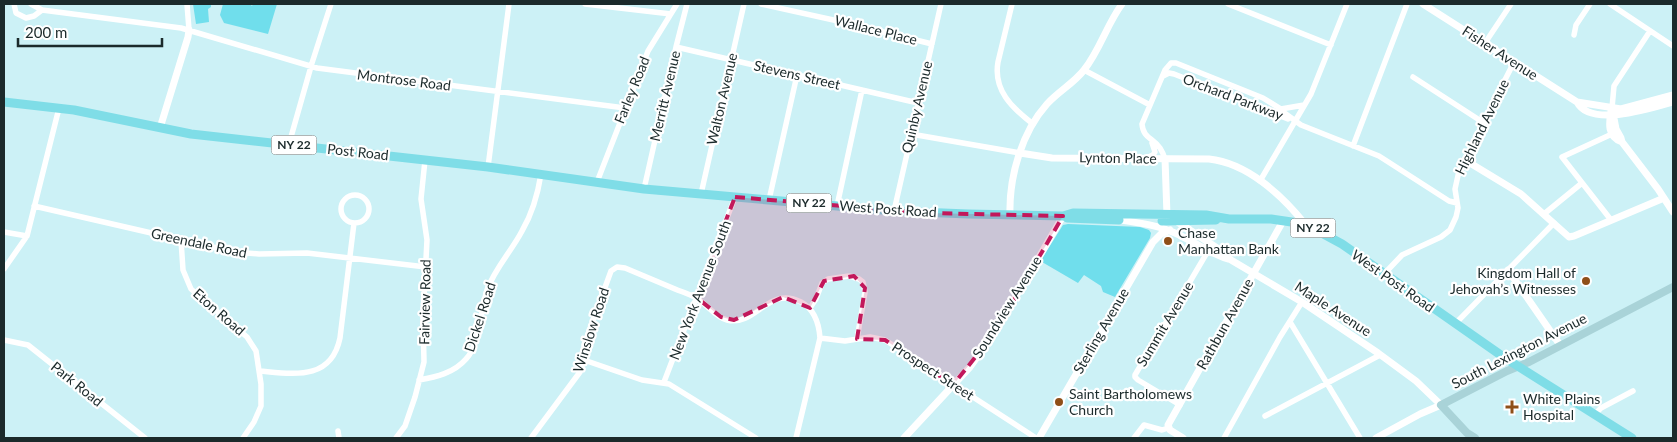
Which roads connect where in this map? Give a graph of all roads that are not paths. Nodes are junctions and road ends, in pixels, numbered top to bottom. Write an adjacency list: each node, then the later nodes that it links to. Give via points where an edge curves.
1 (14, 4): 21 (street, via 16,13 26,18)
2 (31, 4): 21 (street)
3 (187, 4): 23 (street)
4 (332, 4): 33 (street)
5 (509, 4): 39 (street)
6 (585, 4): 22 (street)
7 (677, 4): 22 (street, Farley Road)
8 (687, 4): 30 (street, Merritt Avenue)
9 (744, 4): 31 (street, Walton Avenue)
10 (761, 4): 27 (street, Wallace Place)
11 (941, 4): 27 (street, Quinby Avenue)
12 (1012, 4): 52 (street, via 998,62 999,82 1008,102)
13 (1122, 4): 34 (street)
14 (1228, 4): 28 (street)
15 (1347, 4): 28 (street)
16 (1407, 4): 59 (street)
17 (1423, 4): 26 (street, Fisher Avenue)
18 (1511, 4): 26 (street)
19 (1590, 4): 25 (street, via 1576,25)
20 (1610, 4): 24 (street)
21 (42, 10): 23 (street, Montrose Road)
22 (671, 14): 47 (street, Farley Road, via 648,51)
23 (189, 30): 33 (street, Montrose Road); 53 (street)
24 (1650, 31): 29 (street); 49 (street, via 1614,86)
25 (1574, 35)
26 (1485, 43): 32 (street, Fisher Avenue)
27 (932, 44): 43 (street, Quinby Avenue)
28 (1331, 45): 45 (street)
29 (1673, 46)
30 (676, 47): 31 (street, Stevens Street); 70 (street, Merritt Avenue)
31 (731, 60): 35 (street, Stevens Street); 71 (street, Walton Avenue)
32 (1514, 62): 49 (street, Fisher Avenue, via 1576,102); 51 (street, Highland Avenue)
33 (312, 67): 39 (street, Montrose Road); 58 (street)
34 (1084, 70): 44 (street); 52 (street, via 1048,103)
35 (796, 76): 38 (street, Stevens Street); 74 (street)
36 (1163, 76): 44 (street); 48 (street, Orchard Parkway, via 1169,64 1176,64 1270,101); 50 (street, Orchard Parkway, via 1174,74)
37 (1413, 77): 51 (street)
38 (862, 90): 43 (street, Stevens Street); 77 (street)
39 (498, 91): 47 (street, Montrose Road); 65 (street)
40 (1673, 95): 49 (street)
41 (4, 102): 46 (main road, Post Road / NY 22)
42 (1673, 102): 49 (street, via 1627,114)
43 (918, 103): 54 (street, Quinby Avenue)
44 (1150, 105): 56 (street, via 1142,124)
45 (1304, 105): 48 (street, Orchard Parkway); 50 (street)
46 (59, 108): 53 (main road, Post Road / NY 22); 76 (street)
47 (624, 108): 68 (street, Farley Road)
48 (1278, 108): 50 (street, Orchard Parkway)
49 (1612, 113): 55 (street, via 1609,126); 57 (street)
50 (1295, 121): 59 (street); 67 (street)
51 (1484, 123): 64 (street, Highland Avenue)
52 (1033, 124): 60 (street)
53 (160, 128): 58 (main road, Post Road / NY 22)
54 (911, 134): 60 (street, Lynton Place); 78 (street, Quinby Avenue)
55 (1612, 134): 57 (street); 69 (street, via 1562,157)
56 (1150, 140): 61 (street, via 1155,152); 62 (street, via 1160,147)
57 (1622, 142): 73 (street)
58 (289, 144): 63 (main road, Post Road / NY 22)
59 (1353, 146): 75 (street, via 1379,156)
60 (1020, 153): 61 (street, Lynton Place, via 1039,157); 80 (street)
61 (1144, 159): 62 (street, Lynton Place)
62 (1166, 159): 67 (street, Lynton Place, via 1225,161); 82 (street)
63 (426, 160): 65 (main road, Post Road / NY 22); 101 (street, Fairview Road, via 421,199 427,240)
64 (1465, 160): 75 (street, Highland Avenue, via 1456,181); 81 (street, via 1521,194)
65 (488, 167): 66 (main road, Post Road / NY 22)
66 (541, 174): 68 (main road, Post Road / NY 22); 120 (street, Dickel Road, via 528,222 491,279 470,354 450,371)
67 (1260, 181): 91 (street, Lynton Place, via 1293,209)
68 (596, 182): 70 (main road, West Post Road / NY 22)
69 (1582, 183): 81 (street); 87 (street)
70 (644, 189): 71 (main road, West Post Road / NY 22)
71 (701, 194): 72 (main road, West Post Road / NY 22)
72 (735, 197): 74 (main road, West Post Road / NY 22); 107 (street, New York Avenue South)
73 (1664, 198): 79 (street); 87 (street)
74 (769, 200): 77 (main road, West Post Road / NY 22)
75 (1457, 204): 105 (street, Highland Avenue, via 1456,217 1446,234 1398,258)
76 (34, 206): 95 (street); 96 (street, Greendale Road)
77 (837, 206): 78 (main road, West Post Road / NY 22)
78 (894, 211): 80 (main road, West Post Road / NY 22)
79 (1673, 212)
80 (1010, 214): 83 (main road, West Post Road / NY 22)
81 (1544, 214): 90 (street)
82 (1166, 215): 83 (main road, West Post Road / NY 22, via 1073,213); 84 (main road, West Post Road / NY 22, via 1206,215); 88 (street, Maple Avenue)
83 (1063, 216): 85 (main road, West Post Road / NY 22, via 1069,219); 123 (street, Soundview Avenue, via 994,334)
84 (1229, 219): 86 (main road, West Post Road / NY 22); 88 (main road, West Post Road / NY 22)
85 (1121, 220): 88 (main road, West Post Road / NY 22); 92 (street)
86 (1283, 220): 91 (main road, West Post Road / NY 22); 104 (street, Rathbun Avenue)
87 (1611, 220): 90 (street, via 1569,237)
88 (1176, 221): 100 (street, Maple Avenue)
89 (354, 223): 89 (street, via 364,220 369,208 366,200 359,196 346,199 342,209 345,218); 99 (street)
90 (1554, 223): 103 (street)
91 (1305, 224): 105 (main road, West Post Road / NY 22, via 1334,239)
92 (1148, 225): 93 (street); 97 (street, via 1153,228)
93 (1170, 230): 97 (street, Sterling Avenue); 98 (street)
94 (4, 232): 95 (street)
95 (27, 236): 102 (street)
96 (180, 240): 99 (street, Greendale Road, via 246,254 307,253); 119 (street, Eton Road, via 188,284 252,343)
97 (1153, 242): 139 (street, Sterling Avenue)
98 (1208, 251): 100 (street); 125 (street, Summit Avenue, via 1134,374 1135,378)
99 (350, 258): 101 (street, Greendale Road); 119 (street, via 340,338 333,356 323,366 303,374)
100 (1231, 260): 104 (street, Maple Avenue)
101 (426, 267): 120 (street, Fairview Road, via 424,362)
102 (4, 269)
103 (1508, 270): 111 (street); 115 (street)
104 (1254, 274): 108 (street, Maple Avenue); 125 (street, Rathbun Avenue)
105 (1384, 274): 111 (main road, West Post Road / NY 22)
106 (1673, 287): 115 (main road, South Lexington Avenue)
107 (696, 298): 109 (street, via 721,317 734,320 747,317 783,297 795,299); 117 (street, Winslow Road, via 625,268 614,268 584,345); 121 (street, New York Avenue South)
108 (1302, 302): 110 (street); 116 (street, Maple Avenue)
109 (810, 308): 112 (street); 113 (street, via 822,283 833,277 854,276 863,282 866,292)
110 (1290, 322): 122 (street); 142 (street)
111 (1455, 324): 118 (main road, West Post Road / NY 22)
112 (820, 338): 113 (street, Prospect Street); 137 (street)
113 (857, 339): 123 (street, Prospect Street, via 885,340)
114 (4, 340): 131 (street, Park Road, via 28,345)
115 (1560, 345): 118 (main road, South Lexington Avenue)
116 (1380, 355): 122 (street); 126 (street, Maple Avenue, via 1416,381)
117 (584, 360): 121 (street, via 642,380); 135 (street, Winslow Road, via 576,378)
118 (1518, 367): 126 (main road, South Lexington Avenue); 127 (main road, NY 22)
119 (260, 371): 132 (street, Eton Road, via 261,406)
120 (419, 380): 134 (street, Fairview Road, via 405,426)
121 (664, 382): 136 (street)
122 (1328, 384): 128 (street); 143 (street)
123 (953, 385): 138 (street, Soundview Avenue); 139 (street, Prospect Street)
124 (1633, 391): 127 (street)
125 (1180, 405): 129 (street, Rathbun Avenue)
126 (1441, 405): 144 (street, South Lexington Avenue); 145 (main road, Maple Avenue)
127 (1594, 415): 146 (main road, NY 22)
128 (1265, 416)
129 (1168, 428): 140 (street, via 1144,426); 141 (street)
130 (338, 431): 133 (street)
131 (145, 438)
132 (243, 438)
133 (339, 438)
134 (396, 438)
135 (531, 438)
136 (756, 438)
137 (796, 438)
138 (904, 438)
139 (1038, 438)
140 (1134, 438)
141 (1183, 438)
142 (1224, 438)
143 (1360, 438)
144 (1376, 438)
145 (1475, 438)
146 (1632, 438)

